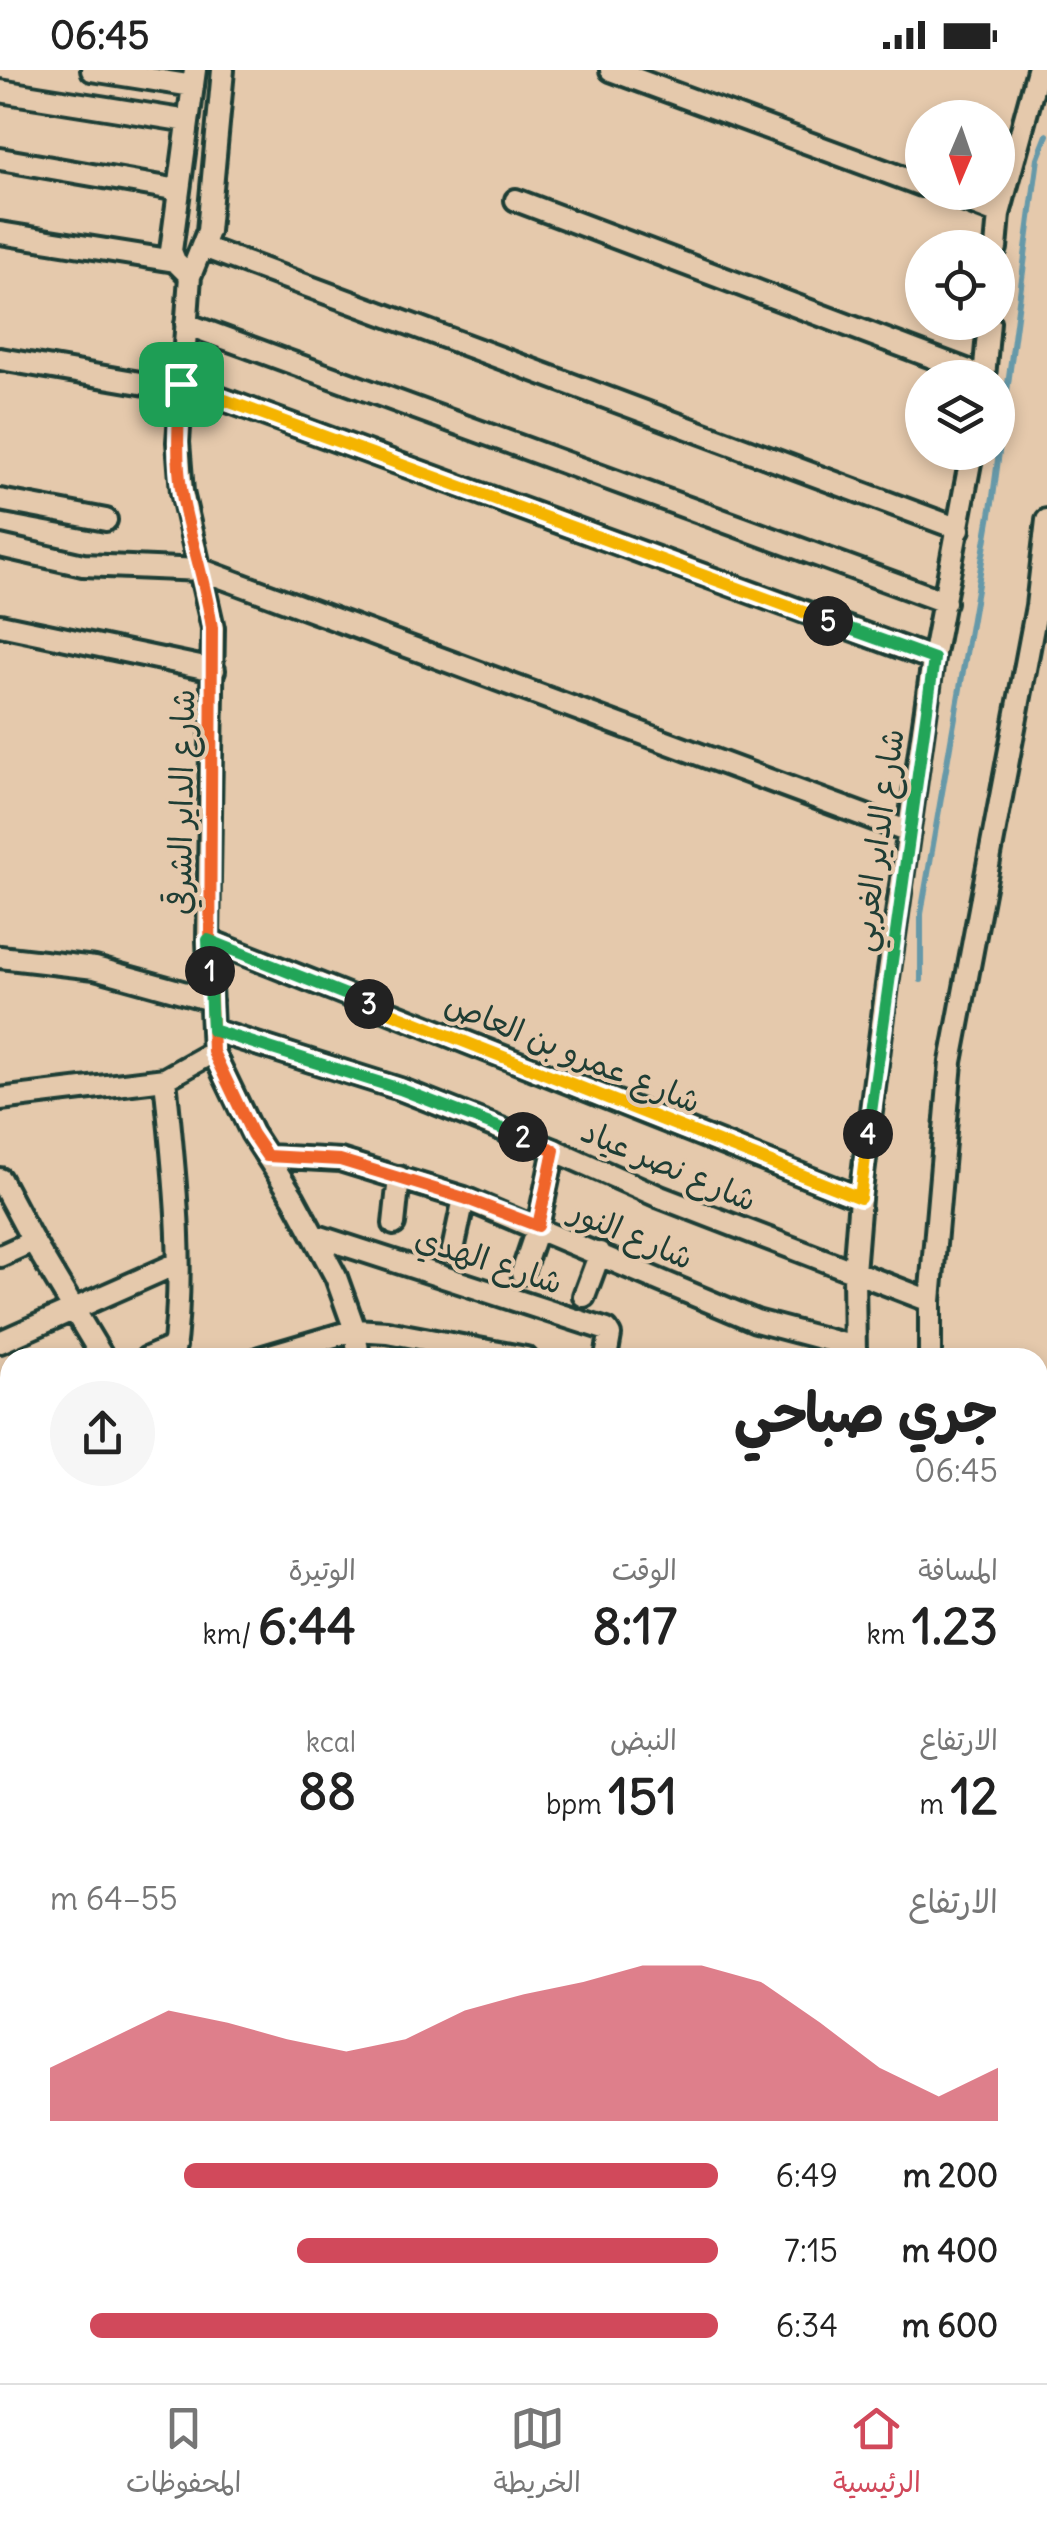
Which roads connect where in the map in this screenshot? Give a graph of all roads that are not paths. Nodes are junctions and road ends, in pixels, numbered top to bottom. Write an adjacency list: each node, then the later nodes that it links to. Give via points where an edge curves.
1 (92, 70): 5 (street)
2 (224, 70): 16 (street, شارع الداير الشرقي)
3 (612, 70): 9 (street)
4 (1038, 70): 13 (street)
5 (194, 78): 7 (street, شارع الداير الشرقي)
6 (0, 91): 7 (street)
7 (188, 121): 10 (street, شارع الداير الشرقي)
8 (0, 159): 10 (street)
9 (905, 179)
10 (179, 190): 17 (street, شارع الداير الشرقي, via 171,245)
11 (516, 200): 20 (street)
12 (989, 210): 13 (street)
13 (999, 214): 14 (street)
14 (998, 230)
15 (0, 233): 17 (street)
16 (203, 247): 17 (street, شارع الداير الشرقي); 26 (street)
17 (183, 268): 18 (street, شارع الداير الشرقي)
18 (186, 324): 21 (street, شارع الداير الشرقي); 29 (street)
19 (0, 359): 21 (street)
20 (939, 360)
21 (181, 387): 28 (street, شارع الداير الشرقي, via 182,492); 31 (street)
22 (969, 470): 26 (street, شارع الداير الغربي)
23 (0, 500): 24 (street)
24 (106, 520)
25 (1047, 520): 58 (street, via 1037,606 951,1062)
26 (960, 529): 29 (street, شارع الداير الغربي)
27 (0, 546): 28 (street, via 83,565)
28 (202, 570): 32 (street, شارع الداير الشرقي); 33 (street)
29 (945, 602): 31 (street, شارع الداير الغربي)
30 (0, 625): 32 (street)
31 (934, 659): 33 (street, شارع الداير الغربي)
32 (214, 670): 34 (street, شارع الداير الشرقي)
33 (908, 832): 46 (street, شارع الداير الغربي)
34 (208, 940): 36 (street, شارع الداير الشرقي); 46 (street, شارع عمرو بن العاص)
35 (0, 957): 36 (street, via 94,968)
36 (211, 1000): 37 (street, شارع الداير الشرقي)
37 (212, 1030): 38 (street, شارع الداير الشرقي); 41 (street, شارع نصر عياد, via 400,1089)
38 (213, 1052): 39 (street); 42 (street, شارع الداير الشرقي)
39 (164, 1079): 40 (street); 54 (street)
40 (0, 1099)
41 (554, 1150): 48 (street); 55 (street, شارع نصر عياد)
42 (267, 1156): 43 (street, شارع النور, via 340,1160); 49 (street, شارع الداير الشرقي)
43 (398, 1177): 45 (street, شارع النور); 47 (street)
44 (0, 1179): 50 (street)
45 (464, 1198): 48 (street, شارع النور); 51 (street)
46 (860, 1198): 55 (street, شارع الداير الغربي)
47 (394, 1224)
48 (538, 1226): 52 (street, شارع النور); 56 (street)
49 (314, 1235): 60 (street, شارع الداير الشرقي); 67 (street, شارع الهدي, via 607,1330)
50 (33, 1241): 53 (street); 59 (street)
51 (453, 1250)
52 (600, 1253): 57 (street); 68 (street, شارع النور, via 756,1320)
53 (0, 1256)
54 (178, 1263): 59 (street); 63 (street)
55 (854, 1272): 58 (street, شارع نصر عياد); 69 (street, شارع الداير الغربي)
56 (522, 1273)
57 (584, 1296)
58 (930, 1302): 70 (street)
59 (74, 1310): 61 (street); 62 (street)
60 (355, 1330): 64 (street); 65 (street, شارع الداير الشرقي); 66 (street)
61 (0, 1342)
62 (97, 1348)
63 (174, 1348)
64 (294, 1348)
65 (357, 1348)
66 (473, 1348)
67 (611, 1348)
68 (843, 1348)
69 (855, 1348)
70 (930, 1348)

